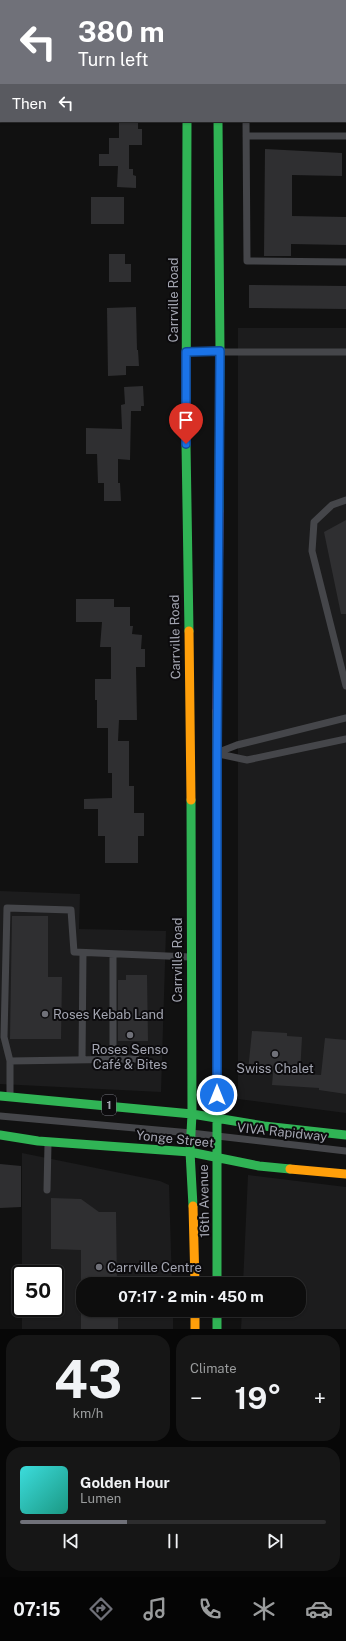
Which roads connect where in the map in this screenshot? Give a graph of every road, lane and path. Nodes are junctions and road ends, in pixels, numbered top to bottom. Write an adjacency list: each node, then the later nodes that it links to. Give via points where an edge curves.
1 (187, 122): 8 (main road, Carrville Road)
2 (218, 122): 7 (main road)
3 (246, 122): 4 (lane)
4 (246, 136): 5 (lane); 6 (lane, via 246,261)
5 (346, 136)
6 (346, 262)
7 (220, 351): 8 (lane); 9 (lane); 14 (main road)
8 (186, 352): 15 (main road, Carrville Road)
9 (346, 352)
10 (346, 500): 11 (lane, via 332,505 314,522 312,551)
11 (346, 686)
12 (346, 718): 14 (lane)
13 (346, 739): 14 (lane, via 247,760)
14 (210, 753): 15 (main road); 16 (main road)
15 (190, 755): 17 (main road, Carrville Road)
16 (210, 911): 17 (main road); 29 (main road)
17 (190, 912): 20 (main road, Carrville Road)
18 (83, 952): 19 (lane); 22 (lane); 24 (lane, via 74,952 71,910 7,908 4,1037)
19 (113, 954): 20 (lane); 23 (lane)
20 (190, 957): 27 (main road, Carrville Road)
21 (136, 1059): 23 (lane)
22 (82, 1060): 23 (lane); 24 (lane)
23 (113, 1060)
24 (10, 1061): 26 (lane)
25 (0, 1096): 26 (main road, Yonge Street / 1)
26 (10, 1097): 27 (main road, Yonge Street / 1)
27 (192, 1114): 29 (main road, Yonge Street / 1); 30 (main road, Carrville Road)
28 (0, 1116): 30 (lane, VIVA Rapidway)
29 (218, 1118): 32 (main road, Yonge Street / 1); 33 (main road, 16th Avenue)
30 (190, 1133): 33 (lane, VIVA Rapidway); 36 (main road, Carrville Road)
31 (0, 1135): 34 (main road, Yonge Street)
32 (346, 1135)
33 (217, 1137): 35 (lane, VIVA Rapidway); 37 (main road, 16th Avenue)
34 (48, 1142): 36 (main road, Yonge Street); 39 (lane)
35 (346, 1151)
36 (190, 1152): 37 (main road, Yonge Street); 40 (main road, 16th Avenue)
37 (216, 1156): 38 (main road, Yonge Street, via 259,1166); 41 (main road, 16th Avenue)
38 (346, 1174)
39 (47, 1190)
40 (194, 1277)
41 (217, 1277)
42 (195, 1317): 44 (main road)
43 (217, 1317): 45 (main road)
44 (195, 1329)
45 (217, 1329)

